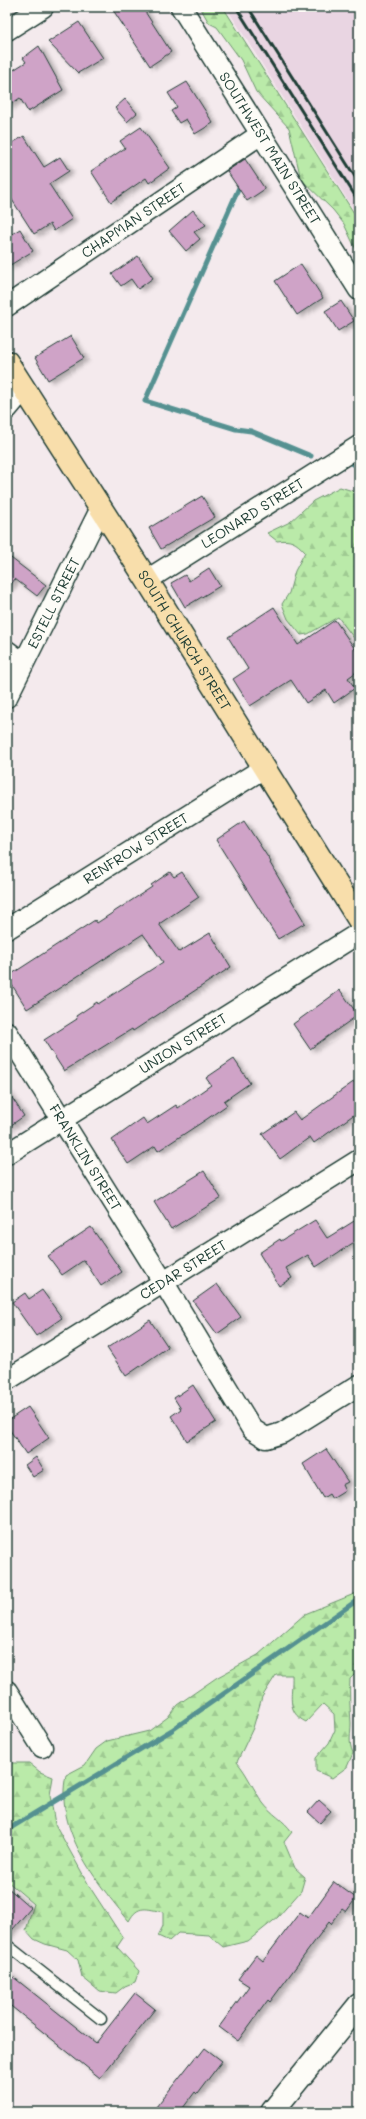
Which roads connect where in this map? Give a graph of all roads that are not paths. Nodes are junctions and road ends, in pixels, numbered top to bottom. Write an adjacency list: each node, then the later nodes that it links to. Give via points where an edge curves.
1 (43, 7): 3 (street)
2 (181, 7): 4 (street, SOUTHWEST MAIN STREET)
3 (7, 30)
4 (261, 134): 5 (street, SOUTHWEST MAIN STREET); 6 (street, CHAPMAN STREET)
5 (359, 290)
6 (7, 306)
7 (7, 362): 8 (main road, SOUTH CHURCH STREET)
8 (24, 390): 9 (street); 11 (main road, SOUTH CHURCH STREET)
9 (7, 409)
10 (359, 446): 12 (street, LEONARD STREET)
11 (101, 508): 12 (main road, SOUTH CHURCH STREET); 14 (street, ESTELL STREET)
12 (147, 580): 16 (main road, SOUTH CHURCH STREET)
13 (7, 651): 14 (street)
14 (23, 663): 15 (street, ESTELL STREET)
15 (7, 697)
16 (264, 768): 17 (main road, SOUTH CHURCH STREET); 18 (street, RENFROW STREET)
17 (359, 920)
18 (7, 929)
19 (359, 933): 21 (street, UNION STREET)
20 (7, 1032): 21 (street, FRANKLIN STREET)
21 (61, 1120): 22 (street, UNION STREET); 24 (street, FRANKLIN STREET)
22 (7, 1154)
23 (359, 1160): 24 (street, CEDAR STREET)
24 (164, 1283): 25 (street, CEDAR STREET); 26 (street, FRANKLIN STREET, via 252,1429 266,1438 282,1434)
25 (7, 1380)
26 (359, 1385)
27 (7, 1692): 28 (street)
28 (42, 1746)
29 (7, 1945): 31 (lane)
30 (359, 2005): 32 (street)
31 (101, 2019)
32 (272, 2112)

